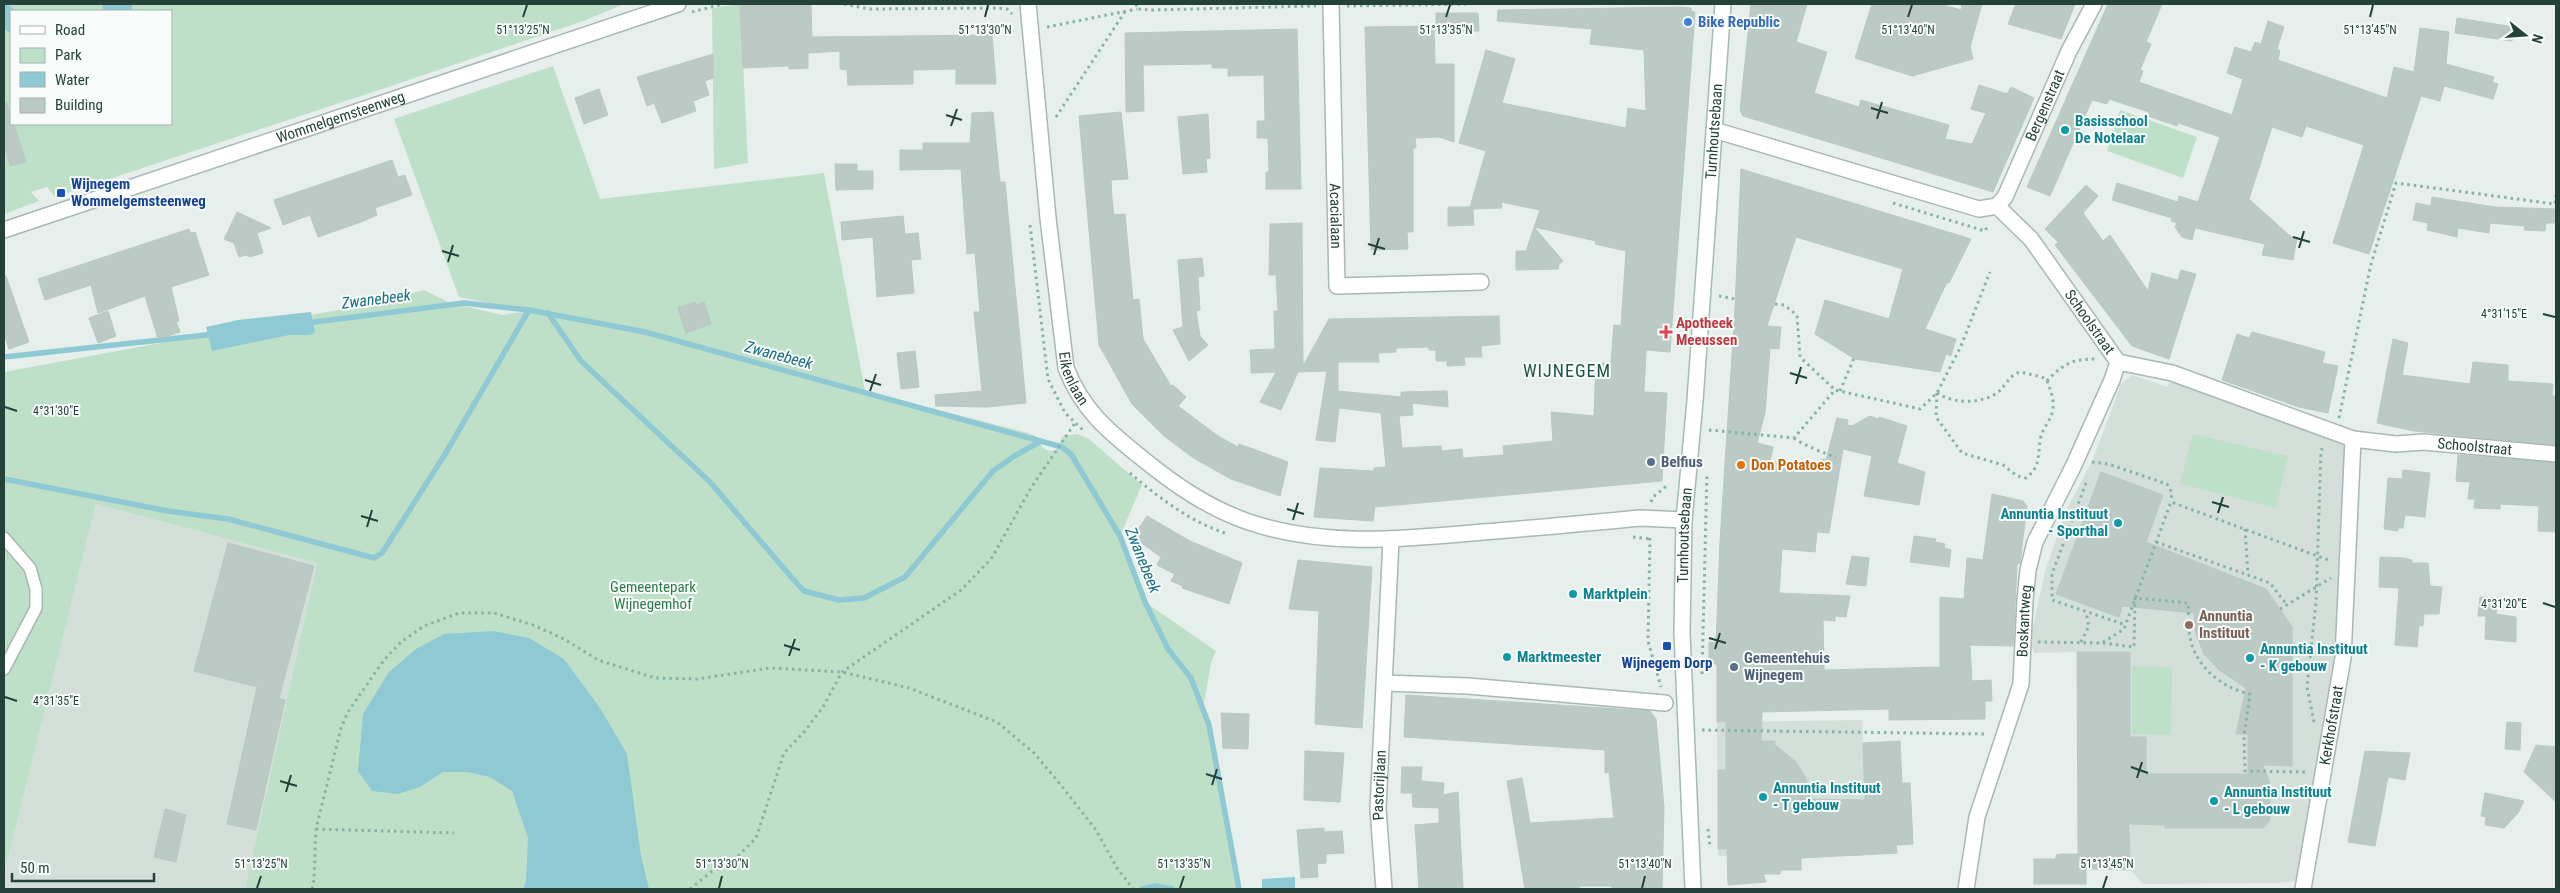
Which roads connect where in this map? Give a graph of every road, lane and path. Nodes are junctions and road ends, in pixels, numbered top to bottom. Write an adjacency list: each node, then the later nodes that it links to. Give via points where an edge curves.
1 (678, 4): 20 (street, Wommelgemsteenweg)
2 (844, 4): 11 (path, via 870,9 997,8 1007,9)
3 (1028, 4): 50 (street, Eikenlaan, via 1061,338 1066,368 1087,408 1099,422 1173,484 1206,504 1285,532)
4 (1136, 4): 9 (path)
5 (1471, 4): 8 (path)
6 (1724, 4): 16 (street, Turnhoutsebaan)
7 (2094, 4): 18 (street, Bergenstraat, via 2069,51 2005,197)
8 (1331, 5): 9 (path); 22 (street, Acacialaan, via 1337,286)
9 (1137, 9): 10 (path)
10 (1126, 10): 12 (path); 14 (path)
11 (1013, 19)
12 (1042, 27)
13 (1055, 108): 14 (path)
14 (1056, 117): 15 (path)
15 (1057, 126)
16 (1714, 130): 18 (street, via 1978,209); 45 (street, Turnhoutsebaan, via 1696,401)
17 (2556, 194): 32 (path, via 2555,204 2396,183 2371,264)
18 (1997, 206): 25 (street, Schoolstraat, via 2031,239)
19 (1029, 220): 30 (path, via 1045,368 1054,395)
20 (4, 230)
21 (1990, 272): 29 (path, via 1960,346)
22 (1481, 282)
23 (1775, 304): 27 (path, via 1784,305 1797,315 1800,357)
24 (1854, 358): 28 (path)
25 (2118, 362): 26 (path, via 2101,359 2073,361 2062,366); 32 (street, Schoolstraat, via 2172,373 2299,418); 36 (street, Boskantweg)
26 (2047, 381): 29 (path, via 2020,372 2007,380 1999,392 1974,401 1944,398); 29 (path, via 2052,393 2052,413 2041,435 2038,463 2026,478 2017,476 2003,465 1962,454 1936,417)
27 (1836, 390): 28 (path); 33 (path)
28 (1840, 391): 29 (path, via 1920,409)
29 (1936, 393)
30 (1075, 423): 31 (path); 65 (path, via 1031,488 991,559 961,590)
31 (1086, 433)
32 (2333, 434): 34 (street, Schoolstraat); 52 (path, via 2321,451)
33 (1794, 438): 35 (path, via 1709,430); 38 (path)
34 (2353, 439): 37 (street, Schoolstraat); 53 (street, Kerkhofstraat)
35 (1709, 440)
36 (2080, 451): 43 (path, via 2093,463 2108,464 2167,484 2172,493); 61 (street, Boskantweg, via 2035,542 2028,570)
37 (2556, 454)
38 (1836, 457)
39 (1707, 468): 66 (path)
40 (1127, 470): 47 (path, via 1162,499 1195,520)
41 (1670, 480): 44 (path, via 1669,485 1653,497)
42 (2086, 482): 59 (path, via 2052,574 2052,600)
43 (2171, 502): 46 (path); 51 (path)
44 (1650, 507)
45 (1684, 520): 50 (street, via 1640,518); 71 (street, Turnhoutsebaan, via 1682,634)
46 (2245, 529): 52 (path); 54 (path)
47 (1236, 537)
48 (4, 538): 64 (lane, via 30,568 36,589 36,608)
49 (1650, 539): 68 (path, via 1648,641)
50 (1391, 540): 67 (street)
51 (2156, 542): 54 (path); 56 (path)
52 (2318, 556): 53 (path); 55 (path)
53 (2348, 567): 55 (path); 73 (street, Kerkhofstraat, via 2343,658)
54 (2248, 575): 57 (path, via 2270,583)
55 (2316, 587): 57 (path); 69 (path, via 2308,687)
56 (2136, 598): 60 (path); 63 (path, via 2134,646); 73 (path, via 2188,603 2190,636 2203,665 2223,684 2250,694 2244,736 2244,771)
57 (2287, 605): 58 (path)
58 (2280, 609)
59 (2085, 612): 60 (path); 62 (path, via 2089,626)
60 (2126, 625): 63 (path, via 2124,630)
61 (2024, 642): 62 (path); 72 (street, Boskantweg, via 2022,684)
62 (2081, 642): 63 (path)
63 (2102, 643)
64 (4, 669)
65 (842, 672): 74 (path, via 770,668 697,679 655,678 598,660 533,625 494,613 458,613 424,626 401,642 384,660 348,712 341,728); 77 (path, via 823,706 784,753 756,838 737,857); 78 (path, via 909,688 997,722 1034,753 1060,784 1096,830)
66 (1702, 680)
67 (1385, 683): 68 (street, via 1468,686); 79 (street, Pastorijlaan, via 1378,809)
68 (1666, 703)
69 (2315, 726)
70 (1702, 728): 71 (path); 71 (path); 72 (path)
71 (1693, 733): 80 (street, Turnhoutsebaan)
72 (2004, 735): 81 (street, Boskantweg, via 1977,817)
73 (2324, 772): 82 (street, Kerkhofstraat)
74 (316, 830): 75 (path); 76 (path)
75 (454, 833)
76 (312, 889)
77 (690, 889)
78 (1133, 889)
79 (1384, 889)
80 (1693, 889)
81 (1966, 889)
82 (2304, 889)

